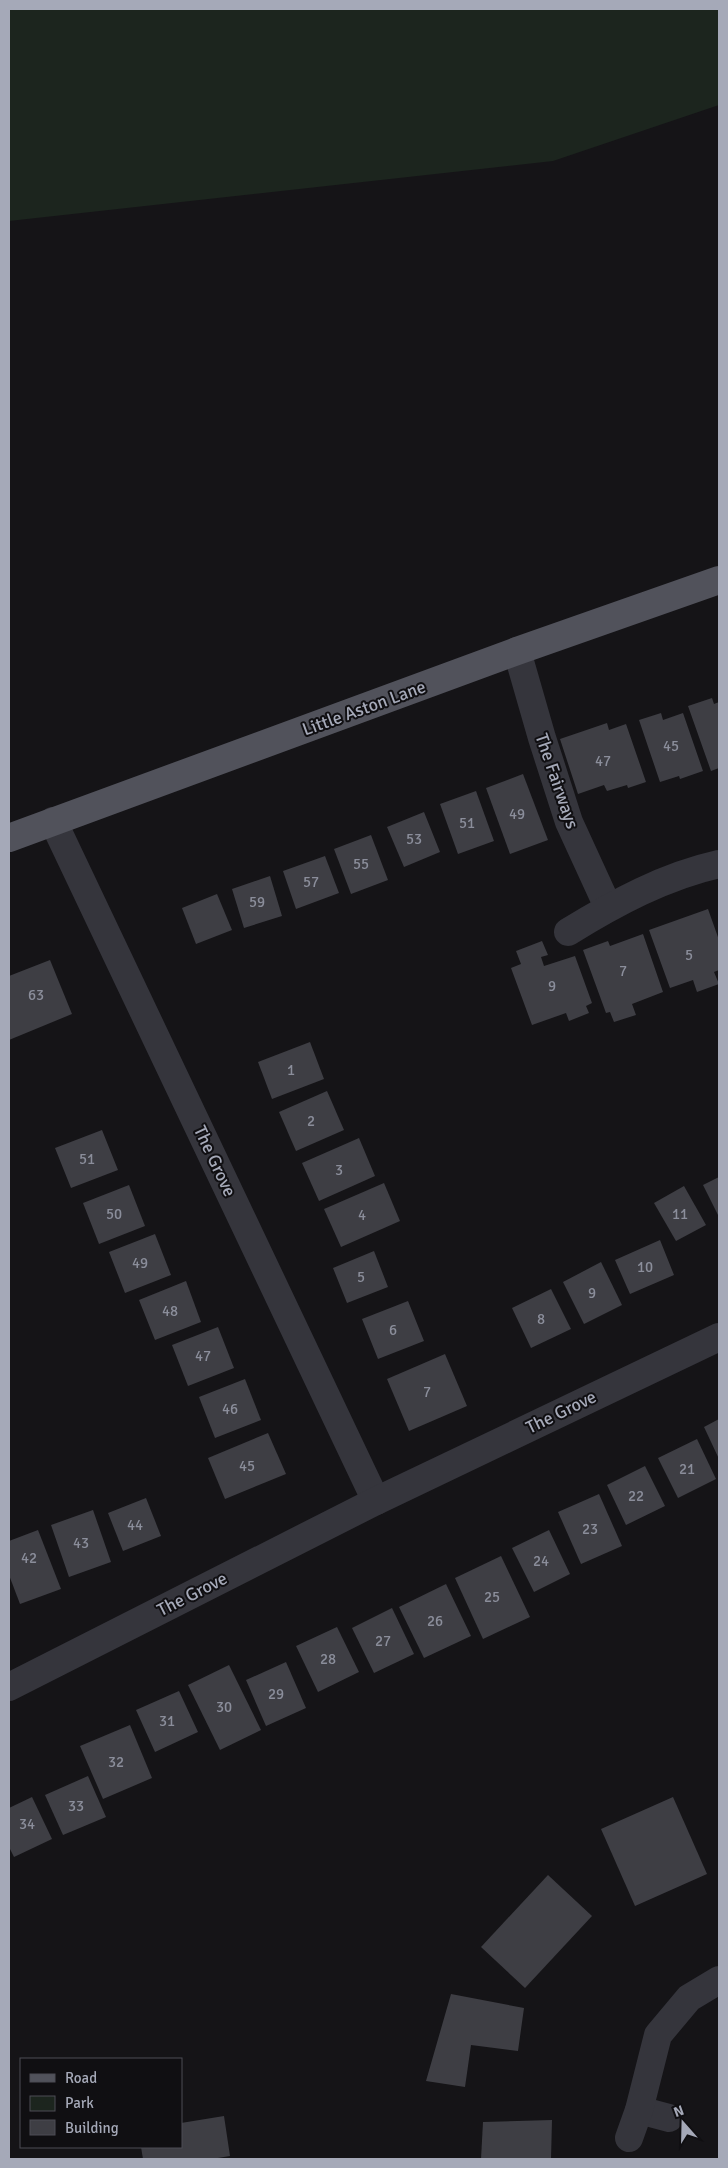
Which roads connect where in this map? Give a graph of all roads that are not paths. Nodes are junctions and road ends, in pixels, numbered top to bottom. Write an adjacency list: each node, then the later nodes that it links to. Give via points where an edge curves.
1 (719, 580): 2 (main road, Little Aston Lane)
2 (518, 651): 3 (main road, Little Aston Lane); 6 (street, The Fairways, via 569,822)
3 (53, 821): 4 (main road, Little Aston Lane); 9 (street, The Grove)
4 (9, 838)
5 (719, 864): 6 (street, via 693,870)
6 (608, 906): 7 (street)
7 (568, 932)
8 (719, 1336): 9 (street, The Grove)
9 (376, 1501): 10 (street, The Grove)
10 (9, 1687)
11 (719, 1980): 12 (street, via 689,1998 658,2035)
12 (639, 2110): 13 (street); 14 (street)
13 (669, 2118)
14 (629, 2138)

